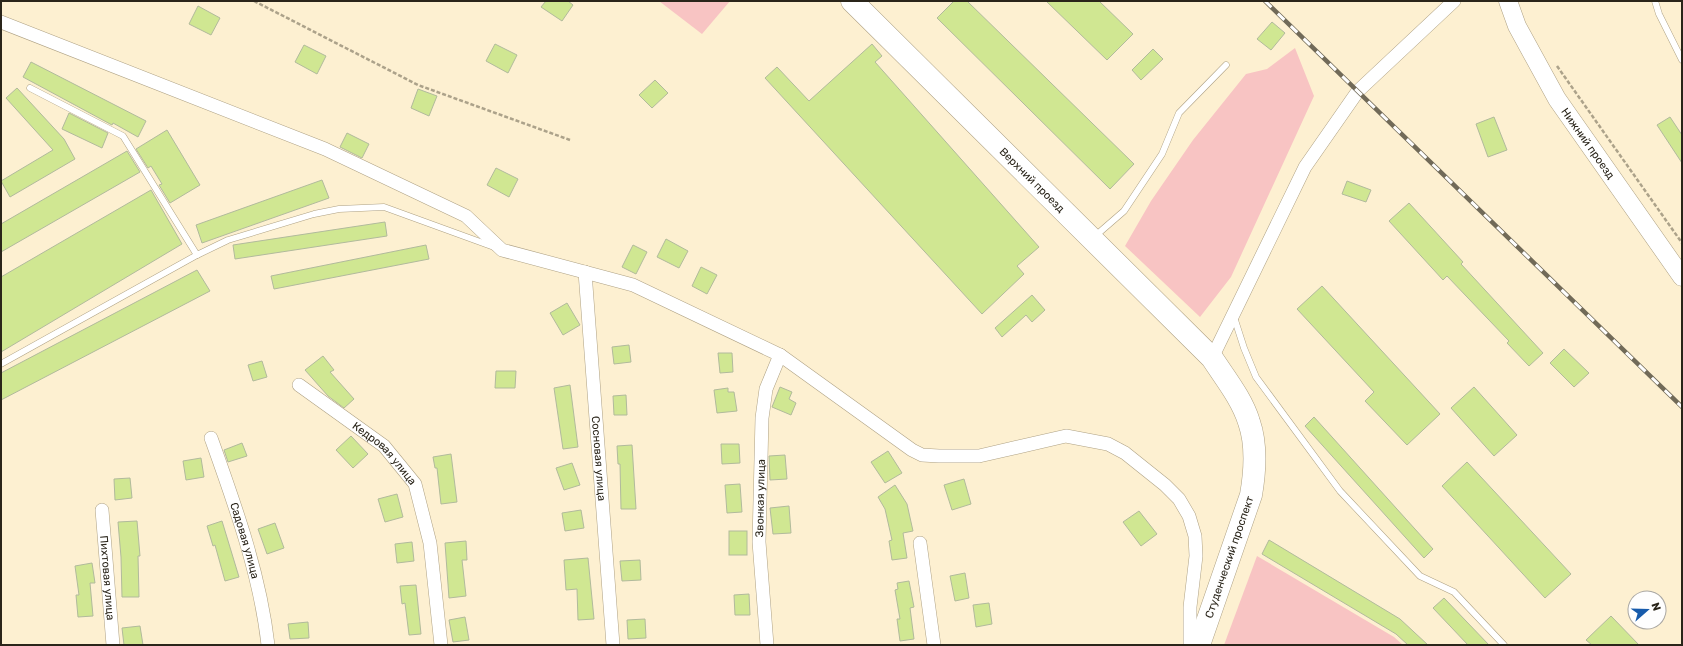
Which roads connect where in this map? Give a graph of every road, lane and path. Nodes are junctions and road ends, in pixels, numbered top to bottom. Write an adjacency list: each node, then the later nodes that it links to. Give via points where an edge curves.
1 (254, 1): 11 (path, via 418,85)
2 (852, 1): 12 (highway, Верхний проезд)
3 (1454, 1): 18 (street, via 1358,91 1305,167)
4 (1508, 1): 17 (street, Нижний проезд, via 1517,26 1557,99)
5 (1655, 1): 7 (lane)
6 (1, 22): 14 (street, via 325,149 466,216)
7 (1682, 60)
8 (1556, 64): 13 (path)
9 (1226, 65): 12 (lane, via 1179,113 1162,154 1124,211)
10 (30, 88): 15 (lane, via 123,136)
11 (570, 140)
12 (1093, 238): 20 (highway, Верхний проезд)
13 (1682, 243)
14 (502, 250): 15 (lane, via 384,207 339,209 314,214 228,240); 16 (lane)
15 (197, 255): 21 (lane)
16 (585, 272): 19 (street, via 633,285); 29 (street, Сосновая улица)
17 (1682, 277)
18 (1234, 314): 20 (street); 34 (lane, via 1256,377 1340,491 1420,576 1454,592)
19 (780, 354): 30 (street, Звонкая улица, via 766,389 762,418 759,542); 32 (street, via 922,455 979,456 1066,436 1108,444 1125,453 1165,485 1179,499 1189,516 1195,536 1196,556 1190,607)
20 (1212, 358): 33 (highway, Студенческий проспект, via 1240,401 1250,422 1255,456 1251,496)
21 (1, 364)
22 (298, 385): 28 (street, Кедровая улица, via 384,446 415,484 430,542)
23 (210, 438): 27 (street, Садовая улица, via 241,529 264,613)
24 (102, 510): 26 (street, Пихтовая улица)
25 (920, 543): 31 (street)
26 (113, 645)
27 (268, 645)
28 (441, 645)
29 (613, 645)
30 (767, 645)
31 (934, 645)
32 (1190, 645)
33 (1199, 645)
34 (1504, 645)

